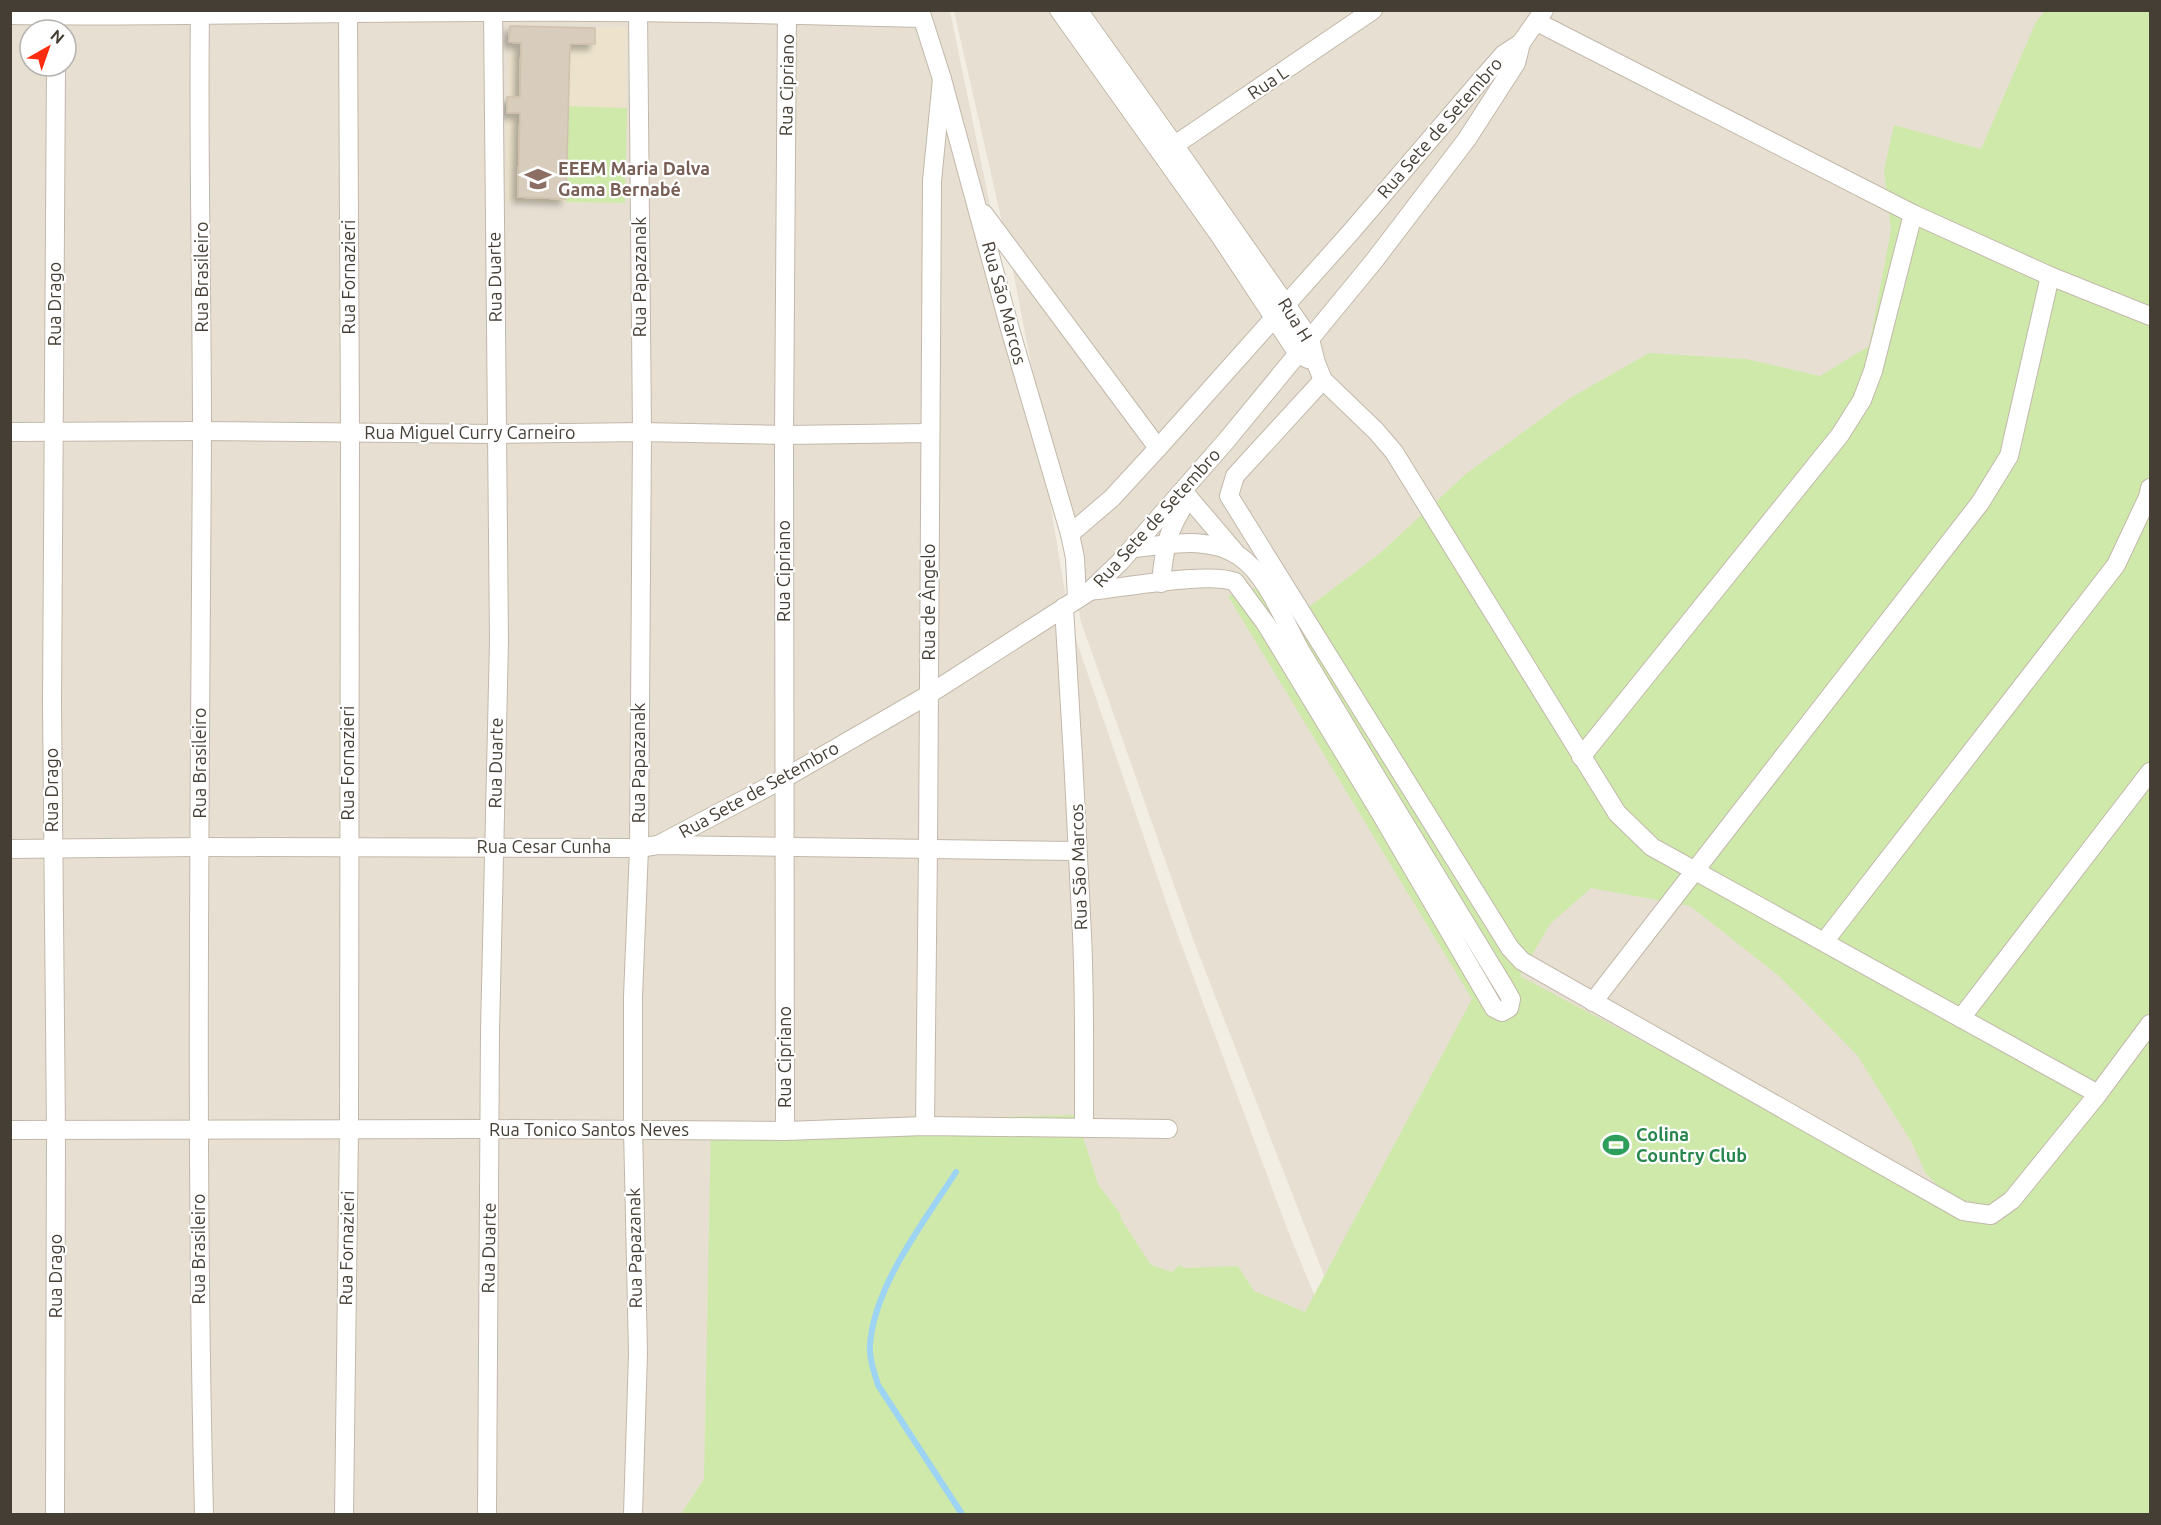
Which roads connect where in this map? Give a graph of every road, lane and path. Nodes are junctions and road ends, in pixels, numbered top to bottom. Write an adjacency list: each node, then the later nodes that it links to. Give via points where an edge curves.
1 (1374, 10): 16 (street, Rua L)
2 (493, 11): 4 (street); 5 (street); 33 (street, Rua Duarte)
3 (1065, 11): 16 (street, Rua H)
4 (348, 12): 7 (street); 30 (street, Rua Fornazieri)
5 (638, 12): 6 (street); 31 (street, Rua Papazanak)
6 (788, 12): 8 (street); 34 (street, Rua Cipriano)
7 (200, 13): 12 (street); 27 (street, Rua Brasileiro)
8 (921, 14): 15 (street, Rua São Marcos)
9 (10, 15): 11 (street)
10 (1541, 16): 13 (street, Rua Sete de Setembro); 18 (street)
11 (44, 18)
12 (78, 18)
13 (1521, 43): 20 (street, Rua Sete de Setembro, via 1504,54); 23 (street, Rua Sete de Setembro, via 1516,63 1467,138)
14 (56, 78): 29 (street, Rua Drago)
15 (942, 79): 17 (street, Rua São Marcos); 32 (street, Rua de Ângelo, via 932,181)
16 (1168, 150): 20 (street, Rua H); 22 (street, Rua H)
17 (978, 206): 35 (street); 38 (street, Rua São Marcos)
18 (1913, 214): 19 (street); 45 (street, via 1862,400 1840,435)
19 (2050, 276): 21 (street); 58 (street, via 2003,465 1980,503)
20 (1286, 304): 22 (street, Rua Sete de Setembro); 23 (street, Rua H)
21 (2151, 316)
22 (1274, 318): 24 (street, Rua H); 35 (street, Rua Sete de Setembro)
23 (1310, 339): 24 (street, Rua Sete de Setembro); 25 (street, Rua H)
24 (1298, 354): 25 (street, Rua H); 37 (street, Rua Sete de Setembro)
25 (1316, 363): 26 (street)
26 (1323, 380): 45 (street, via 1394,452); 60 (street, via 1234,476 1229,496 1510,948 1522,961)
27 (202, 431): 29 (street, Rua Miguel Curry Carneiro); 30 (street, Rua Miguel Curry Carneiro); 50 (street, Rua Brasileiro)
28 (10, 432): 29 (street, Rua Miguel Curry Carneiro)
29 (55, 432): 53 (street, Rua Drago)
30 (350, 432): 33 (street, Rua Miguel Curry Carneiro); 51 (street, Rua Fornazieri)
31 (642, 432): 33 (street, Rua Miguel Curry Carneiro); 34 (street, Rua Miguel Curry Carneiro); 54 (street, Rua Papazanak)
32 (930, 433): 34 (street, Rua Miguel Curry Carneiro); 44 (street, Rua de Ângelo)
33 (497, 434): 52 (street, Rua Duarte, via 500,641)
34 (784, 435): 47 (street, Rua Cipriano)
35 (1158, 448): 38 (street, Rua Sete de Setembro, via 1112,498)
36 (2151, 488): 59 (street, via 2116,565)
37 (1186, 494): 39 (street); 40 (street, Rua Sete de Setembro); 41 (street)
38 (1070, 534): 43 (street, Rua São Marcos)
39 (1165, 545): 40 (street); 41 (street, via 1209,544); 42 (street)
40 (1133, 548): 43 (street, Rua Sete de Setembro)
41 (1238, 555): 42 (street, via 1260,577 1356,746 1506,990 1511,1004 1506,1011 1494,1008 1242,588 1235,582 1208,578)
42 (1161, 583): 43 (street)
43 (1077, 599): 44 (street, Rua Sete de Setembro); 57 (street, Rua São Marcos)
44 (928, 695): 47 (street, Rua Sete de Setembro); 56 (street, Rua de Ângelo)
45 (1581, 757): 58 (street, via 1624,820 1652,847)
46 (2151, 772): 61 (street)
47 (783, 779): 48 (street, Rua Sete de Setembro); 49 (street, Rua Cipriano)
48 (658, 845): 49 (street, Rua Cesar Cunha); 54 (street, Rua Cesar Cunha)
49 (784, 846): 56 (street, Rua Cesar Cunha); 73 (street, Rua Cipriano)
50 (200, 847): 51 (street, Rua Cesar Cunha); 53 (street, Rua Cesar Cunha); 66 (street, Rua Brasileiro)
51 (348, 847): 52 (street, Rua Cesar Cunha); 70 (street, Rua Fornazieri)
52 (494, 847): 54 (street, Rua Cesar Cunha); 67 (street, Rua Duarte)
53 (53, 848): 55 (street, Rua Cesar Cunha); 72 (street, Rua Drago)
54 (639, 848): 71 (street, Rua Papazanak)
55 (10, 849)
56 (928, 849): 57 (street, Rua Cesar Cunha); 64 (street, Rua de Ângelo)
57 (1077, 851): 65 (street, Rua São Marcos)
58 (1697, 871): 59 (street); 60 (street)
59 (1824, 942): 61 (street)
60 (1593, 1002): 63 (street, via 1963,1211 1990,1215 2012,1200)
61 (1961, 1018): 63 (street)
62 (2151, 1024): 63 (street)
63 (2098, 1094)
64 (925, 1126): 65 (street, Rua Tonico Santos Neves); 73 (street, Rua Tonico Santos Neves)
65 (1084, 1127): 68 (street, Rua Tonico Santos Neves)
66 (198, 1129): 70 (street, Rua Tonico Santos Neves); 72 (street, Rua Tonico Santos Neves); 75 (street, Rua Brasileiro)
67 (490, 1129): 70 (street, Rua Tonico Santos Neves); 71 (street, Rua Tonico Santos Neves); 77 (street, Rua Duarte)
68 (1168, 1129)
69 (10, 1130): 72 (street, Rua Tonico Santos Neves)
70 (349, 1130): 76 (street, Rua Fornazieri)
71 (633, 1130): 73 (street, Rua Tonico Santos Neves); 78 (street, Rua Papazanak, via 638,1353)
72 (56, 1131): 74 (street, Rua Drago)
73 (785, 1131)
74 (55, 1515)
75 (204, 1515)
76 (344, 1515)
77 (487, 1515)
78 (633, 1515)

